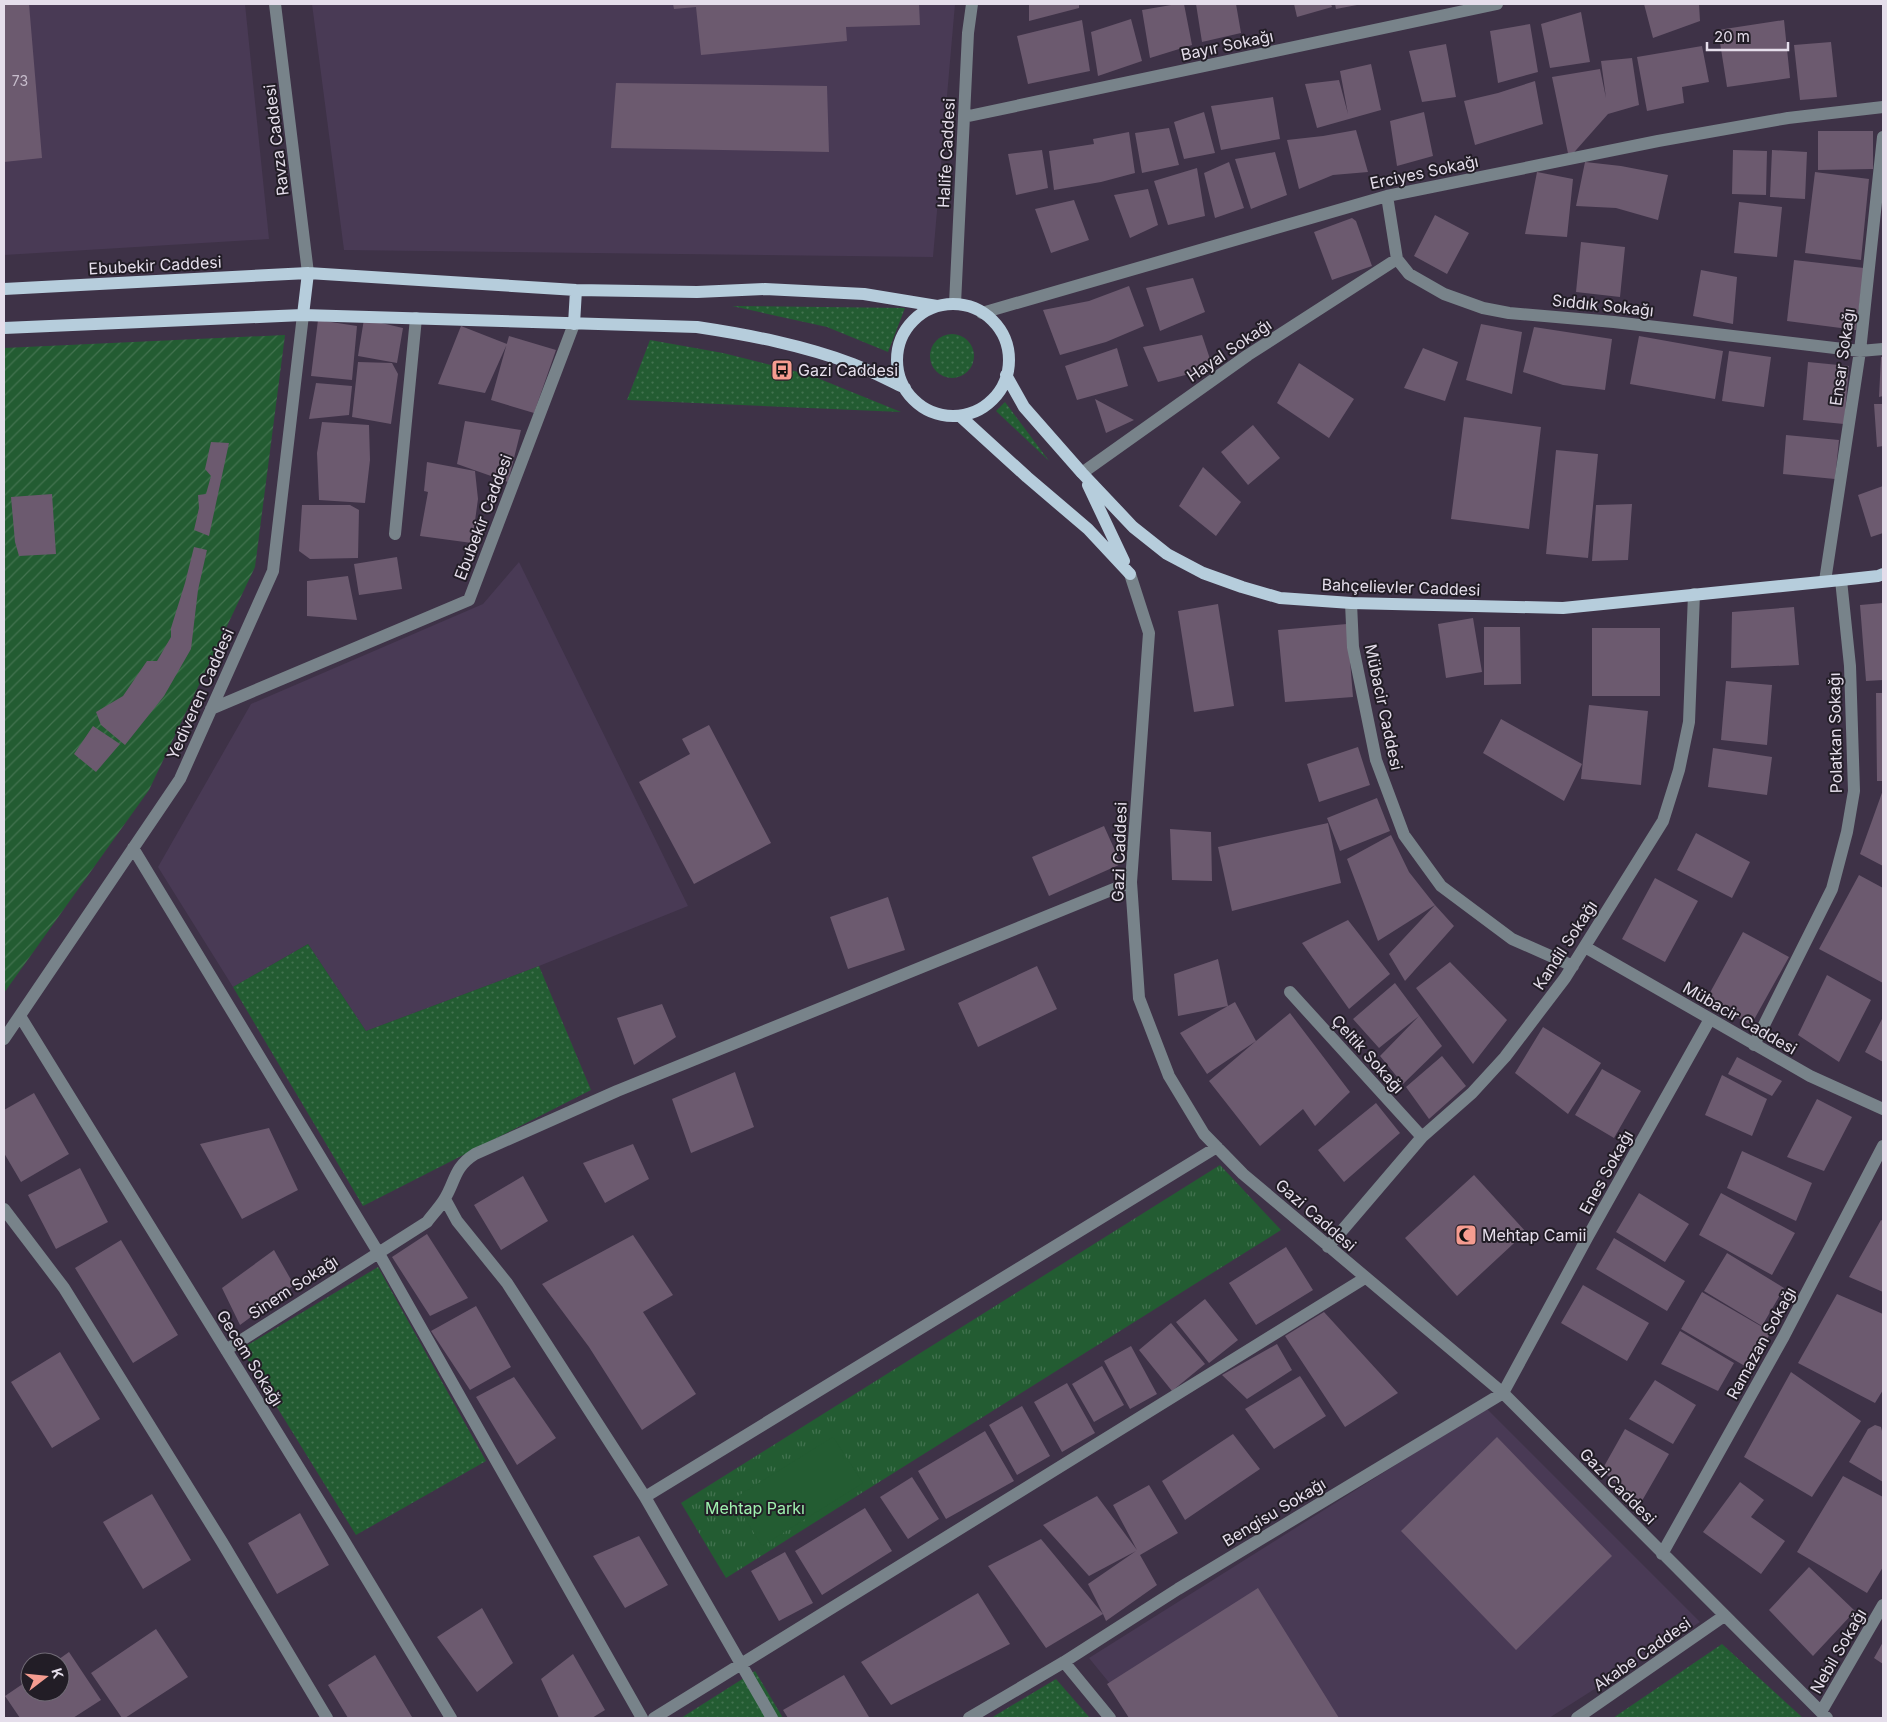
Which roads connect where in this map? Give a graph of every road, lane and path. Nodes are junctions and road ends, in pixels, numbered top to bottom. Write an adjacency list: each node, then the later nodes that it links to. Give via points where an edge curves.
1 (275, 4): 9 (street, Ravza Caddesi)
2 (972, 4): 5 (street, Halife Caddesi)
3 (1497, 4): 5 (street, Bayır Sokağı)
4 (1883, 107): 7 (street, Erciyes Sokağı, via 1788,118 1658,140)
5 (964, 117): 12 (street, Halife Caddesi)
6 (1883, 137): 20 (street, Ensar Sokağı)
7 (1387, 196): 8 (street); 14 (street, Erciyes Sokağı)
8 (1397, 259): 20 (street, Sıddık Sokağı, via 1409,274 1444,294 1483,308); 24 (street, Hayal Sokağı, via 1248,355)
9 (308, 272): 10 (main road, Ebubekir Caddesi); 11 (main road, Ebubekir Caddesi); 15 (main road)
10 (4, 289)
11 (576, 290): 13 (main road, Ebubekir Caddesi, via 697,292 765,289 864,294); 17 (main road, Ebubekir Caddesi)
12 (955, 304): 13 (main road); 14 (main road)
13 (938, 306): 22 (main road, via 921,313 908,326 900,341 897,359 899,378)
14 (982, 313): 21 (main road, via 1000,330 1007,346)
15 (303, 315): 16 (main road); 18 (main road); 32 (street, Yediveren Caddesi, via 273,572)
16 (416, 318): 17 (main road); 25 (street)
17 (574, 324): 22 (main road, via 697,327 750,335 805,348); 32 (street, Ebubekir Caddesi, via 469,600)
18 (4, 328)
19 (1883, 349): 20 (street, Sıddık Sokağı)
20 (1860, 350): 29 (street, Ensar Sokağı)
21 (1006, 375): 23 (main road, via 994,398 978,410); 24 (main road, Bahçelievler Caddesi, via 1024,407)
22 (905, 388): 23 (main road, via 923,408 941,415)
23 (960, 416): 26 (main road, via 1088,528)
24 (1082, 474): 26 (main road); 31 (main road, Bahçelievler Caddesi, via 1140,532 1167,554 1203,573 1280,598)
25 (395, 534)
26 (1130, 574): 34 (street, Gazi Caddesi, via 1149,633)
27 (1883, 574): 28 (main road, Bahçelievler Caddesi)
28 (1841, 580): 29 (main road, Bahçelievler Caddesi); 41 (street, Polatkan Sokağı, via 1850,666 1854,782 1848,824 1832,889)
29 (1825, 581): 30 (main road, Bahçelievler Caddesi)
30 (1694, 594): 31 (main road, Bahçelievler Caddesi, via 1563,608); 35 (street, Kandil Sokağı, via 1689,722 1663,821)
31 (1351, 603): 36 (street, Mübacir Caddesi, via 1354,647 1376,760 1404,835 1441,886 1512,939)
32 (212, 709): 33 (street, Yediveren Caddesi, via 180,779)
33 (133, 848): 38 (street, Yediveren Caddesi); 49 (street)
34 (1131, 882): 45 (street, Gazi Caddesi, via 1139,998 1168,1076 1204,1134); 46 (street, Sinem Sokağı, via 617,1091 475,1154 465,1160)
35 (1585, 947): 36 (street, Kandil Sokağı); 39 (street, Mübacir Caddesi)
36 (1573, 966): 43 (street, Kandil Sokağı, via 1505,1057)
37 (1290, 992): 43 (street, Çeltik Sokağı)
38 (20, 1016): 40 (street, Yediveren Caddesi); 51 (street, Gecem Sokağı)
39 (1710, 1019): 41 (street, Mübacir Caddesi); 52 (street, Enes Sokağı)
40 (4, 1040)
41 (1754, 1045): 42 (street, Mübacir Caddesi, via 1810,1076)
42 (1883, 1109)
43 (1422, 1137): 48 (street, Kandil Sokağı)
44 (1883, 1146): 54 (street, Ramazan Sokağı, via 1784,1336)
45 (1217, 1147): 48 (street, Gazi Caddesi, via 1243,1174); 53 (street)
46 (445, 1199): 49 (street, Sinem Sokağı, via 427,1222); 53 (street, via 457,1221 507,1283)
47 (4, 1209): 60 (street, via 64,1288)
48 (1328, 1247): 50 (street, Gazi Caddesi)
49 (378, 1252): 51 (street, Sinem Sokağı); 62 (street)
50 (1365, 1278): 52 (street, Gazi Caddesi); 58 (street)
51 (226, 1350): 61 (street, Gecem Sokağı)
52 (1503, 1394): 54 (street, Gazi Caddesi); 57 (street, Bengisu Sokağı, via 1178,1589)
53 (646, 1497): 58 (street)
54 (1662, 1554): 56 (street, Gazi Caddesi)
55 (1883, 1605): 59 (street, Nebil Sokağı)
56 (1724, 1616): 59 (street, Gazi Caddesi); 67 (street, Akabe Caddesi)
57 (1064, 1662): 65 (street, Bengisu Sokağı); 66 (street)
58 (741, 1664): 63 (street); 64 (street)
59 (1824, 1715)
60 (327, 1718)
61 (451, 1718)
62 (642, 1718)
63 (654, 1718)
64 (772, 1718)
65 (969, 1718)
66 (1110, 1718)
67 (1577, 1718)

